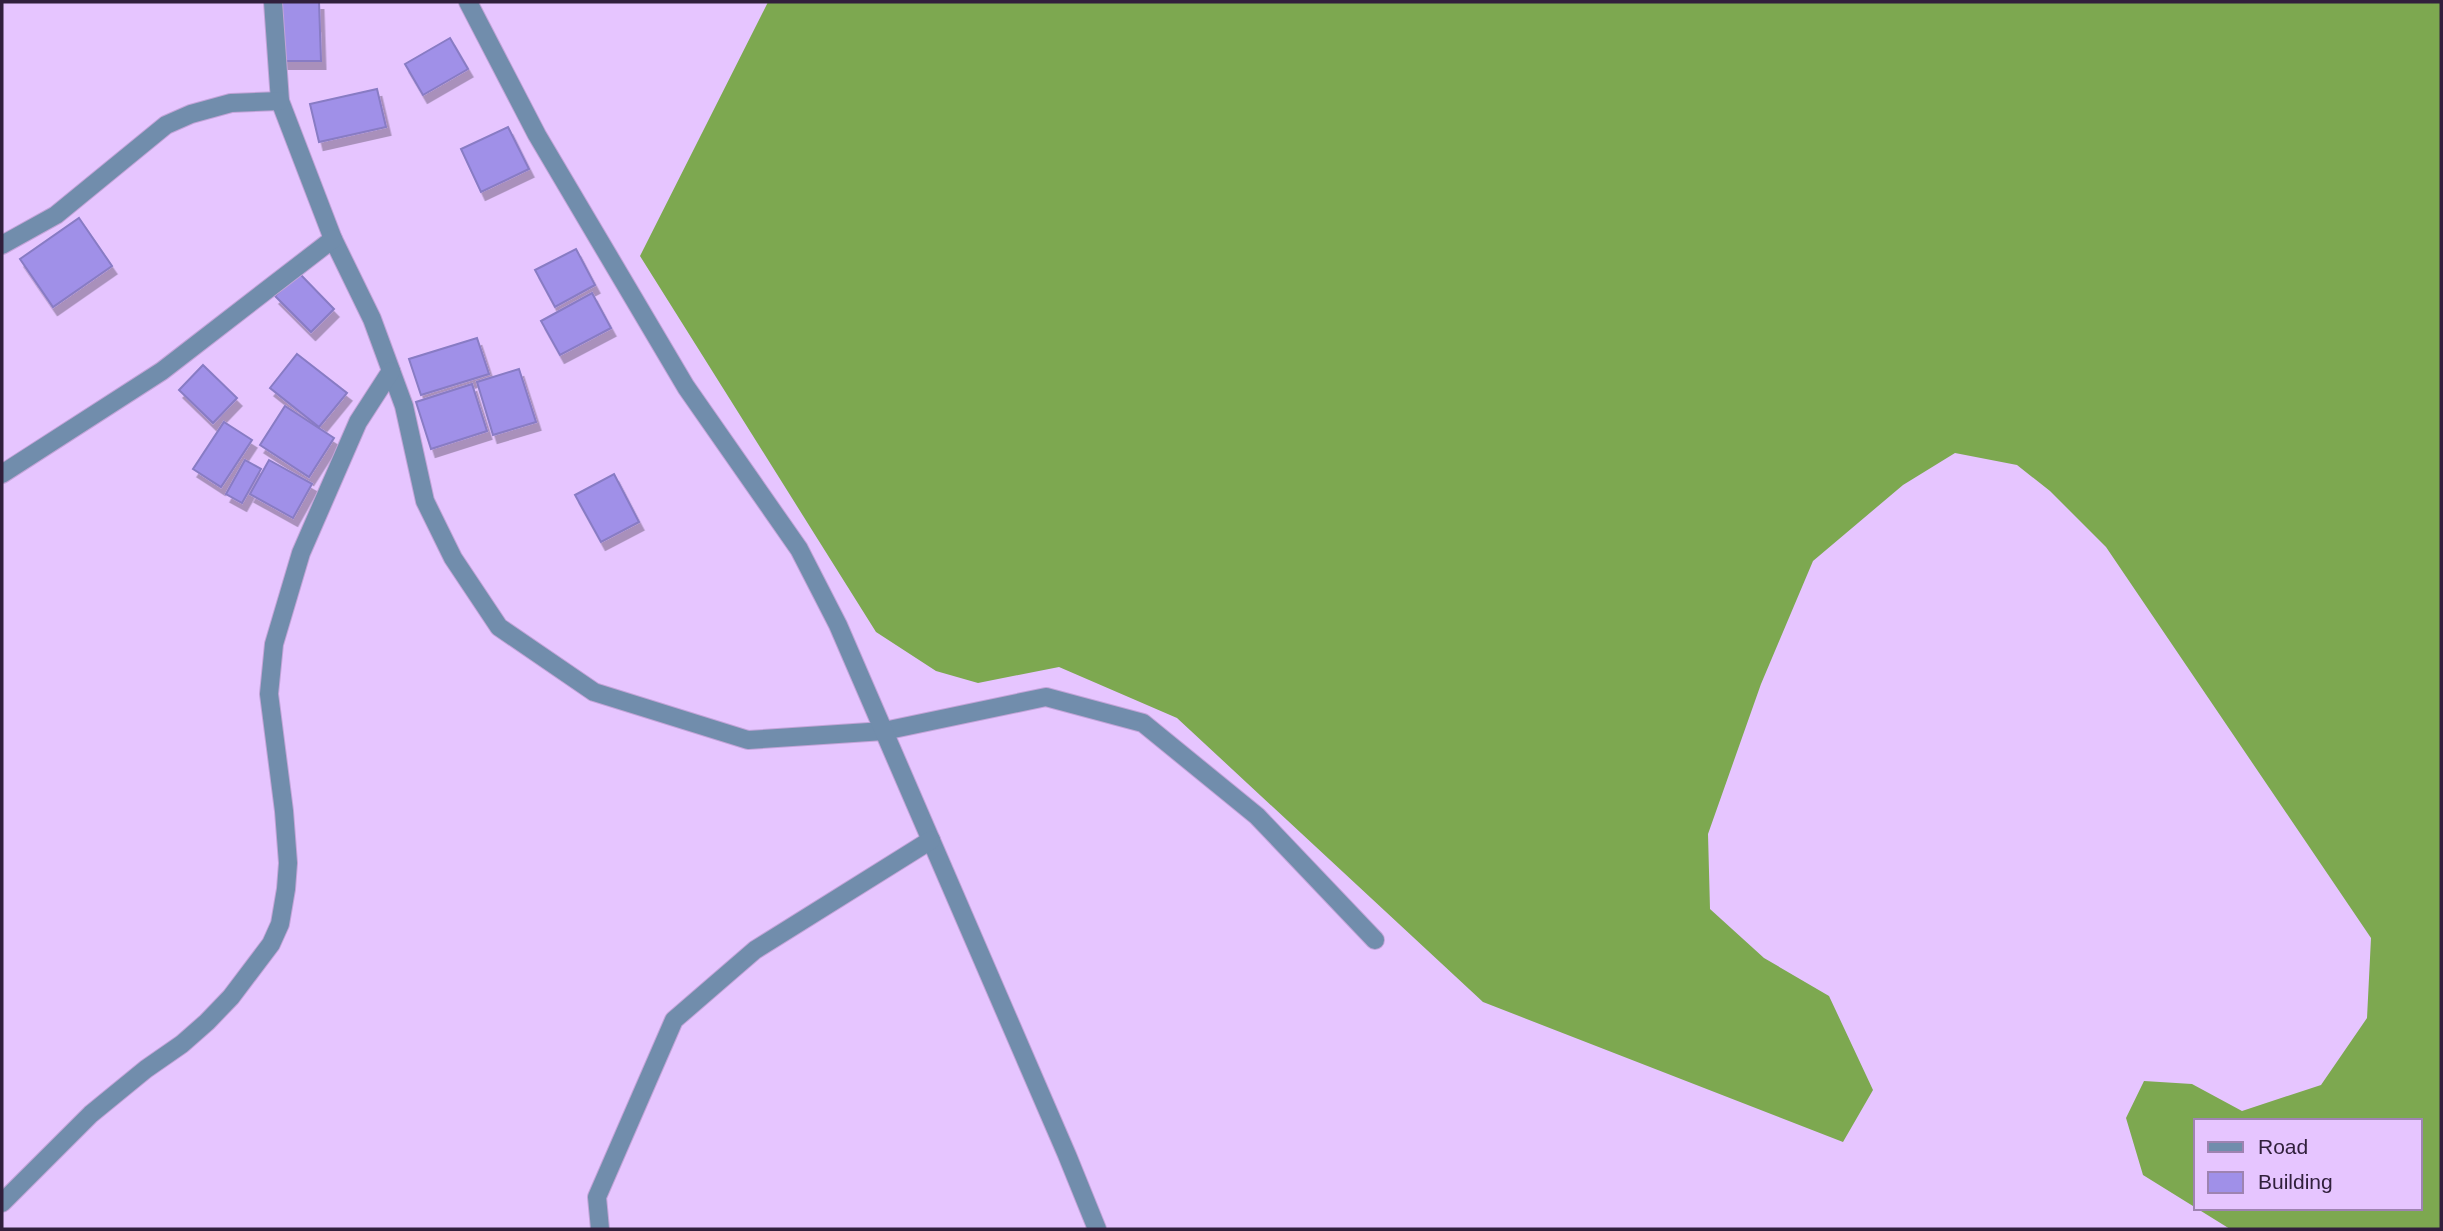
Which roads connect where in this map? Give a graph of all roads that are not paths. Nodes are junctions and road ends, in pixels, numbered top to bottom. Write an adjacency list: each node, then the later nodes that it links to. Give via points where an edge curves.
1 (273, 2): 3 (street)
2 (467, 2): 8 (street, via 537,135 686,387 799,549)
3 (280, 101): 4 (street); 5 (street, via 231,103 166,125 56,215)
4 (333, 239): 6 (street); 7 (street, via 162,371)
5 (2, 245)
6 (391, 370): 8 (street, via 404,405 425,501 453,558 499,627 594,692 748,740); 11 (street, via 358,422 306,541 274,644 269,694 288,863 279,924 271,944 207,1022 91,1114)
7 (2, 474)
8 (884, 731): 9 (street); 10 (street, via 1046,697 1143,723 1257,816)
9 (931, 840): 12 (street, via 755,950 674,1020 597,1197); 13 (street)
10 (1375, 940)
11 (2, 1203)
12 (600, 1229)
13 (1097, 1229)

